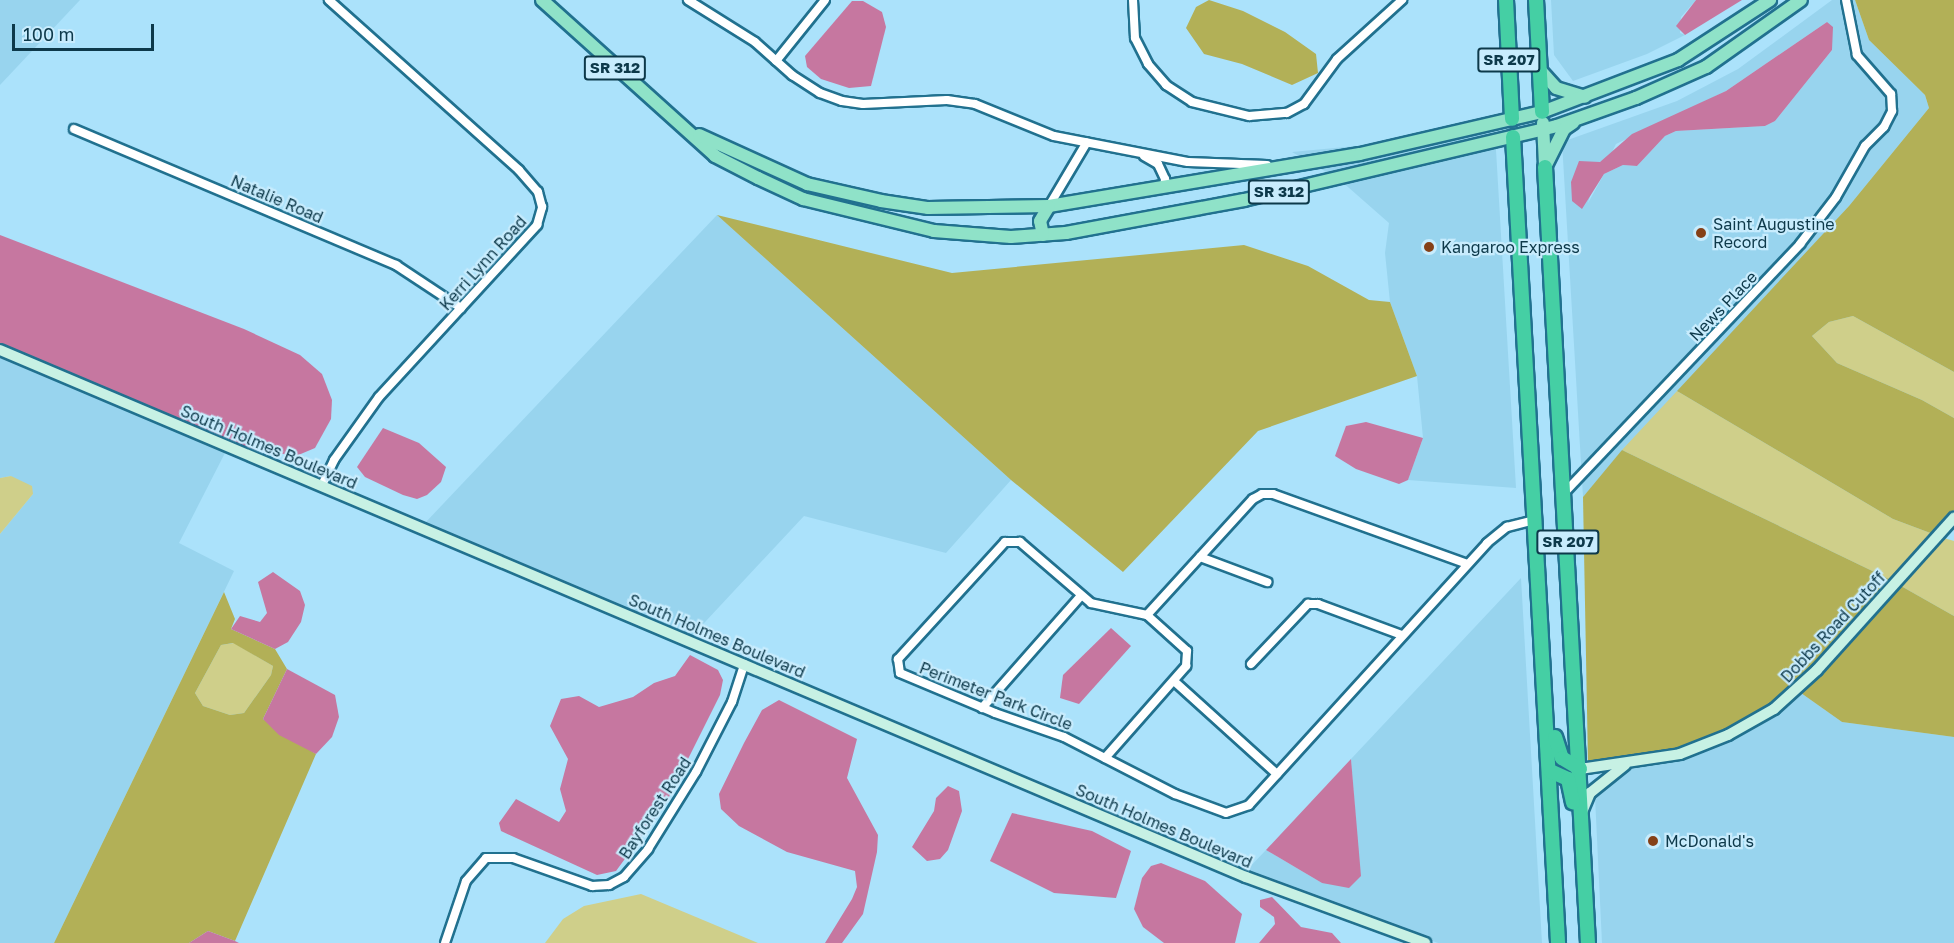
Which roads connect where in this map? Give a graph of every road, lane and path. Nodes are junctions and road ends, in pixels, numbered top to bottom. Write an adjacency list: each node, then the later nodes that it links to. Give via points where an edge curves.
1 (329, 0): 29 (street, Kerri Lynn Road, via 519,170 542,199 537,225)
2 (542, 0): 20 (main road, SR 312)
3 (688, 0): 12 (street, via 721,18)
4 (825, 0): 12 (street)
5 (1133, 0): 6 (street, via 1132,26 1137,44 1166,85 1192,102 1249,116 1287,113 1305,104 1337,59)
6 (1402, 0)
7 (1506, 0): 16 (highway, SR 207)
8 (1536, 0): 13 (highway, SR 207)
9 (1770, 0): 14 (main road, SR 312, via 1678,60)
10 (1801, 0): 17 (main road, SR 312, via 1706,67)
11 (1846, 0): 32 (street, News Place, via 1857,55 1891,94 1892,111 1884,127 1865,146 1836,197 1800,244)
12 (776, 61): 22 (street, via 820,93 842,101 863,104 947,100 975,104 1054,136)
13 (1540, 70): 14 (main road, via 1556,88); 15 (highway, SR 207)
14 (1586, 97): 15 (main road, SR 312)
15 (1542, 112): 16 (main road, SR 312); 19 (main road, SR 207)
16 (1512, 119): 21 (main road, SR 207); 24 (main road, SR 312)
17 (1576, 120): 19 (main road, SR 312); 25 (main road, via 1564,129)
18 (74, 129): 29 (street, Natalie Road, via 396,265)
19 (1543, 129): 21 (main road, SR 312); 25 (main road, SR 207)
20 (692, 133): 27 (main road, SR 312, via 807,184 881,201 928,208); 28 (main road, SR 312, via 715,156 803,199 933,231 1011,237)
21 (1513, 137): 28 (main road, SR 312, via 1244,200); 34 (highway, SR 207)
22 (1087, 142): 23 (street); 27 (street)
23 (1138, 152): 24 (street, via 1198,163); 26 (street, via 1158,164 1165,179)
24 (1296, 165): 26 (main road, SR 312)
25 (1545, 167): 32 (highway, SR 207)
26 (1164, 188): 27 (main road, SR 312)
27 (1049, 206): 28 (main road, via 1040,221)
28 (1043, 235)
29 (461, 308): 31 (street, Kerri Lynn Road, via 380,397 334,460)
30 (0, 350): 31 (main road, South Holmes Boulevard)
31 (322, 485): 41 (main road, South Holmes Boulevard)
32 (1565, 492): 48 (highway, SR 207)
33 (1954, 518): 47 (main road, Dobbs Road Cutoff, via 1817,670 1773,709 1705,744)
34 (1536, 520): 36 (street, Perimeter Park Circle, via 1499,532); 45 (highway, SR 207)
35 (1200, 557): 36 (street, via 1253,499 1273,494); 37 (street); 39 (street)
36 (1467, 564): 40 (street, Perimeter Park Circle)
37 (1267, 582)
38 (1080, 597): 39 (street, Perimeter Park Circle); 44 (street); 44 (street, Perimeter Park Circle, via 1020,542 1005,542 898,659 900,673)
39 (1147, 615): 43 (street, via 1186,651 1186,666)
40 (1402, 635): 42 (street, via 1318,603 1308,604); 50 (street, Perimeter Park Circle)
41 (744, 664): 52 (street, Bayforest Road, via 732,702 696,772 648,849 624,877 609,885 592,886 513,858 486,858 466,881); 53 (main road, South Holmes Boulevard, via 1246,877)
42 (1251, 664)
43 (1174, 681): 46 (street); 50 (street)
44 (982, 708): 46 (street, Perimeter Park Circle, via 1064,737)
45 (1546, 710): 48 (highway, via 1555,723 1557,750 1569,765); 49 (highway, SR 207)
46 (1105, 758): 50 (street, Perimeter Park Circle, via 1175,794 1226,813 1249,805)
47 (1627, 764): 48 (main road, Dobbs Road Cutoff); 51 (main road, via 1590,793)
48 (1580, 769): 51 (highway, SR 207)
49 (1550, 771): 51 (highway, via 1568,779 1573,803); 54 (highway, SR 207)
50 (1277, 774)
51 (1582, 812): 55 (highway, SR 207)
52 (445, 943)
53 (1425, 943)
54 (1558, 943)
55 (1588, 943)

